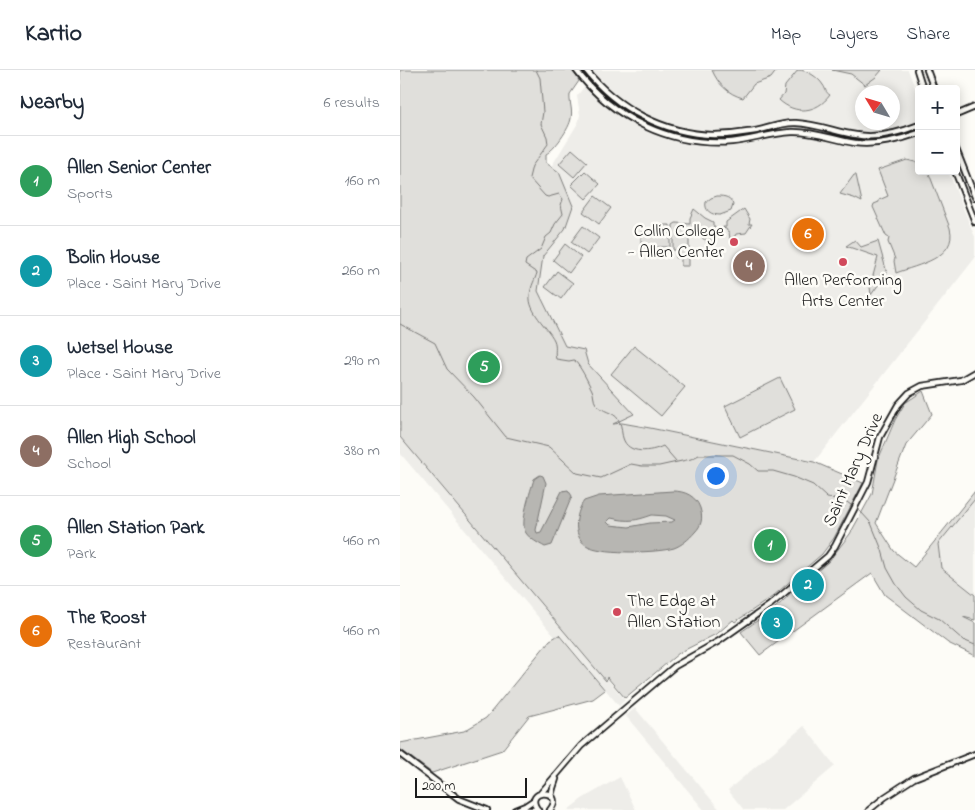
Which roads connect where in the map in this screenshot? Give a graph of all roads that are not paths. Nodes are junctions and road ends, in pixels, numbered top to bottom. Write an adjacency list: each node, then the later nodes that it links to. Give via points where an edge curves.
1 (576, 70): 10 (street, via 597,94 624,115 658,132 684,139 728,142 792,132 854,143 874,143)
2 (586, 70): 9 (street, via 608,93 634,112 692,133 734,134 794,122 856,136 903,132)
3 (917, 70): 5 (street)
4 (926, 70): 6 (street)
5 (922, 85)
6 (932, 85)
7 (975, 107): 8 (street)
8 (960, 113)
9 (915, 127)
10 (915, 134)
11 (960, 159): 13 (street)
12 (957, 175): 14 (street)
13 (975, 197)
14 (975, 222)
15 (975, 372): 18 (street, Saint Mary Drive, via 961,380 922,386 909,393 898,405 878,442 866,486 824,561 719,641 675,666 590,738)
16 (400, 754): 23 (street, via 458,799)
17 (975, 754): 27 (street, via 914,778)
18 (560, 772): 19 (street, Saint Mary Drive); 20 (street, Saint Mary Drive)
19 (540, 794): 20 (street); 21 (street, Saint Mary Drive)
20 (551, 796): 22 (street, via 554,801)
21 (535, 799): 24 (street, Saint Mary Drive); 26 (street)
22 (552, 809)
23 (487, 810)
24 (515, 810)
25 (526, 810): 26 (street)
26 (537, 810)
27 (869, 810)

